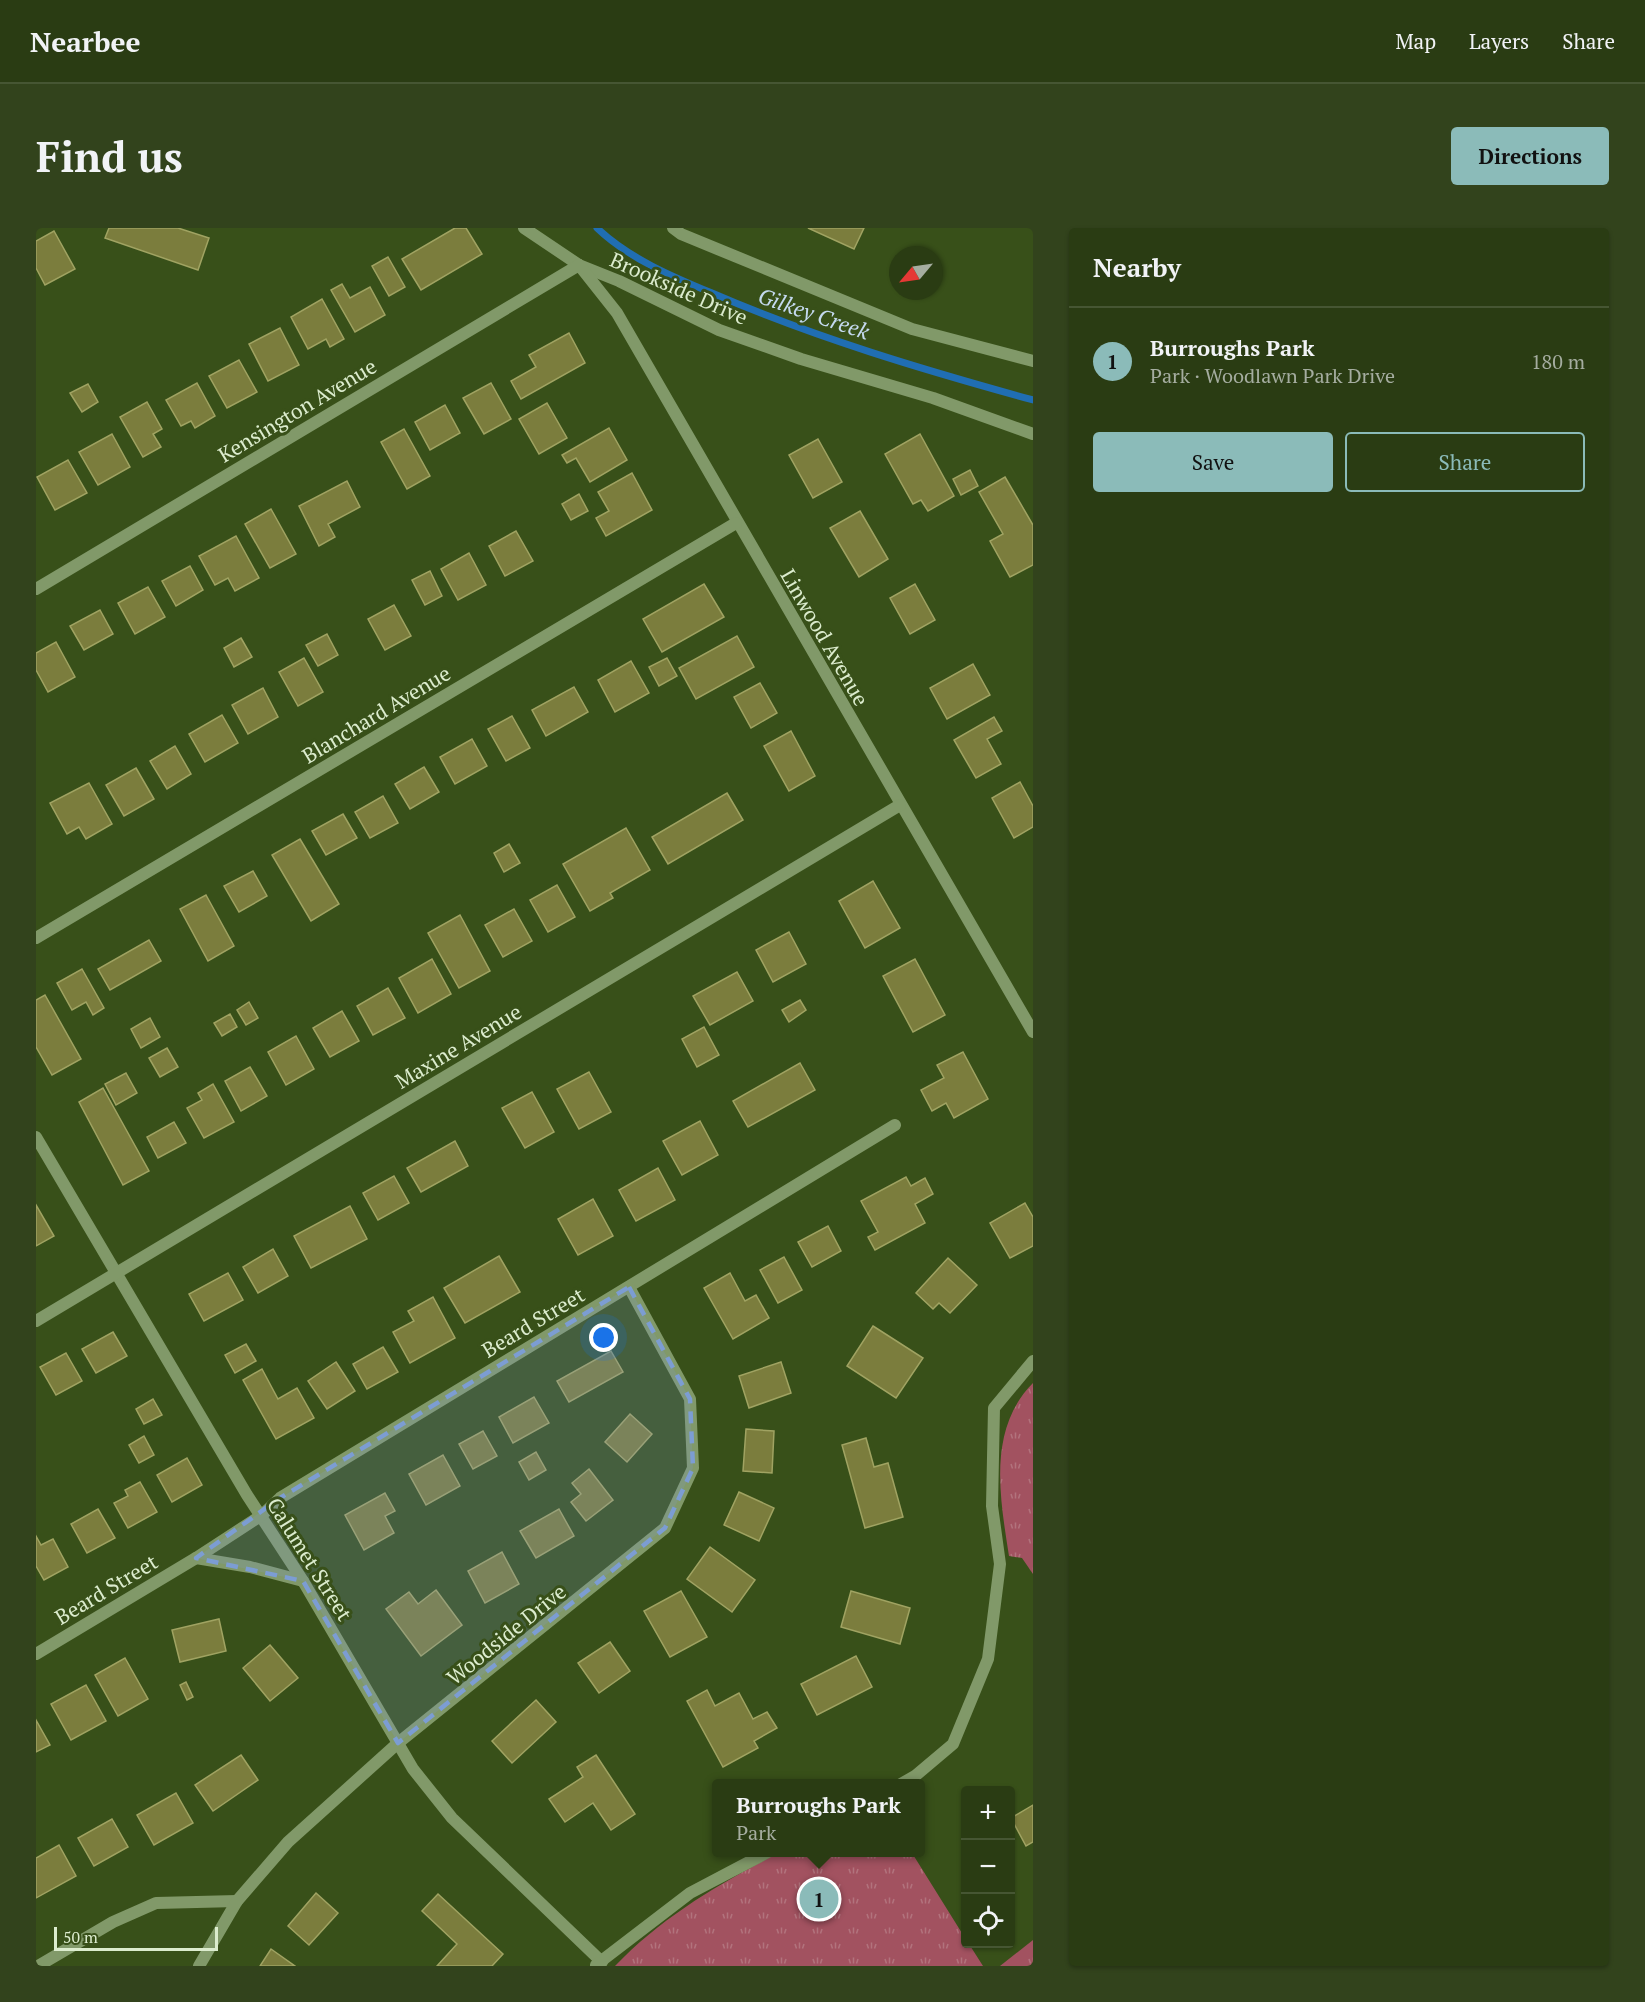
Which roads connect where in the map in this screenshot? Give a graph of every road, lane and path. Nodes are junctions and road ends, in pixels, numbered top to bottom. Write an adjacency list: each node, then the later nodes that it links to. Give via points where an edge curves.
1 (524, 228): 3 (street, Brookside Drive)
2 (673, 228): 4 (street, via 912,329)
3 (579, 265): 5 (street, Brookside Drive, via 719,330); 6 (street, Linwood Avenue, via 617,313); 7 (street, Kensington Avenue)
4 (1033, 361)
5 (1033, 434)
6 (736, 522): 8 (street, Linwood Avenue); 9 (street, Blanchard Avenue)
7 (36, 589)
8 (900, 805): 10 (street, Linwood Avenue); 13 (street, Maxine Avenue)
9 (36, 938)
10 (1033, 1032)
11 (895, 1125): 14 (street, Beard Street)
12 (36, 1137): 13 (street, Calumet Street)
13 (116, 1273): 15 (street, Maxine Avenue); 17 (street, Calumet Street)
14 (629, 1287): 17 (street, Beard Street, via 280,1498); 21 (street, Woodside Drive, via 690,1399 693,1468 665,1528)
15 (36, 1321)
16 (1033, 1361): 22 (street, via 994,1408 992,1506 1000,1564 988,1659 953,1744)
17 (262, 1515): 18 (street, Beard Street); 19 (street, Calumet Street)
18 (196, 1558): 19 (street); 20 (street, Beard Street)
19 (303, 1581): 21 (street, Calumet Street)
20 (36, 1654)
21 (398, 1743): 24 (street, Woodside Drive, via 288,1842); 25 (street, Calumet Street, via 413,1769 452,1818)
22 (910, 1779)
23 (758, 1857): 25 (street, via 690,1893)
24 (237, 1901): 26 (street, via 156,1903 113,1922); 27 (street, Woodside Drive)
25 (598, 1964)
26 (38, 1966)
27 (199, 1966)

